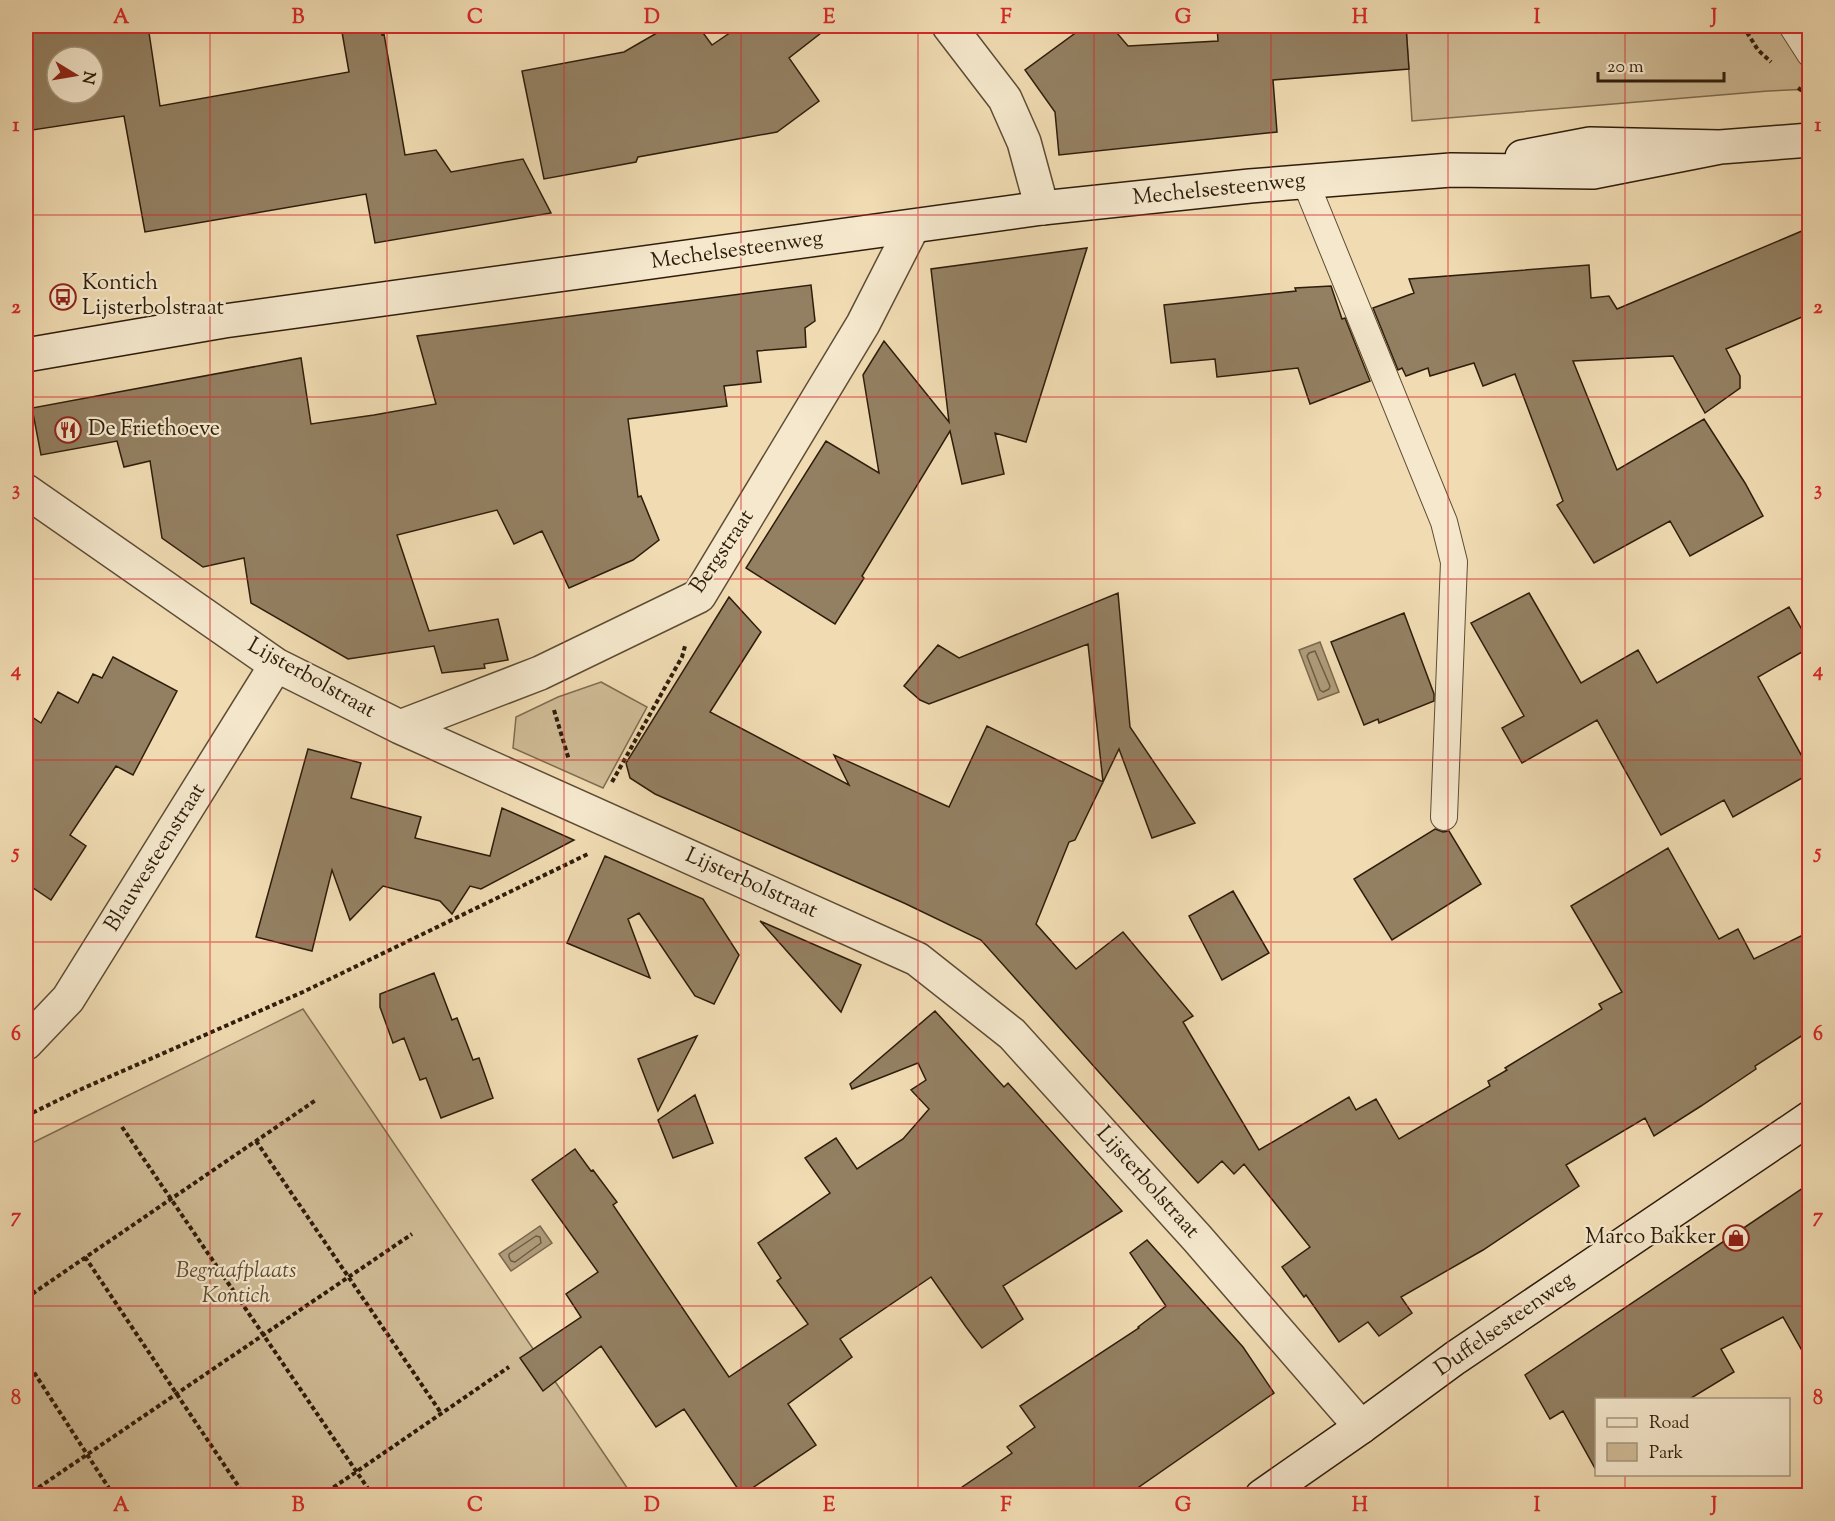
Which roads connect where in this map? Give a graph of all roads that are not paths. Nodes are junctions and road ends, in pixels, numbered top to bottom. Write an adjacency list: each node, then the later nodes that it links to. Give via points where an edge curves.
1 (949, 26): 6 (street, via 1005,99 1024,142)
2 (1792, 26): 3 (lane)
3 (1809, 54)
4 (1809, 140): 5 (street, Mechelsesteenweg, via 1719,147 1593,172 1451,170)
5 (1305, 181): 6 (street, Mechelsesteenweg); 12 (lane, via 1444,522 1454,562)
6 (1042, 208): 7 (street, Mechelsesteenweg)
7 (912, 228): 8 (street, Mechelsesteenweg, via 224,321); 11 (street, Bergstraat, via 863,324 699,596 540,673)
8 (26, 355)
9 (26, 491): 10 (street, Lijsterbolstraat)
10 (276, 665): 11 (street, Lijsterbolstraat); 13 (street, Blauwesteenstraat, via 68,999)
11 (400, 727): 15 (street, Lijsterbolstraat, via 917,959 1012,1034)
12 (1444, 817)
13 (26, 1043)
14 (1809, 1118): 15 (street, Duffelsesteenweg, via 1455,1358)
15 (1361, 1427): 16 (street, Duffelsesteenweg)
16 (1262, 1496)

